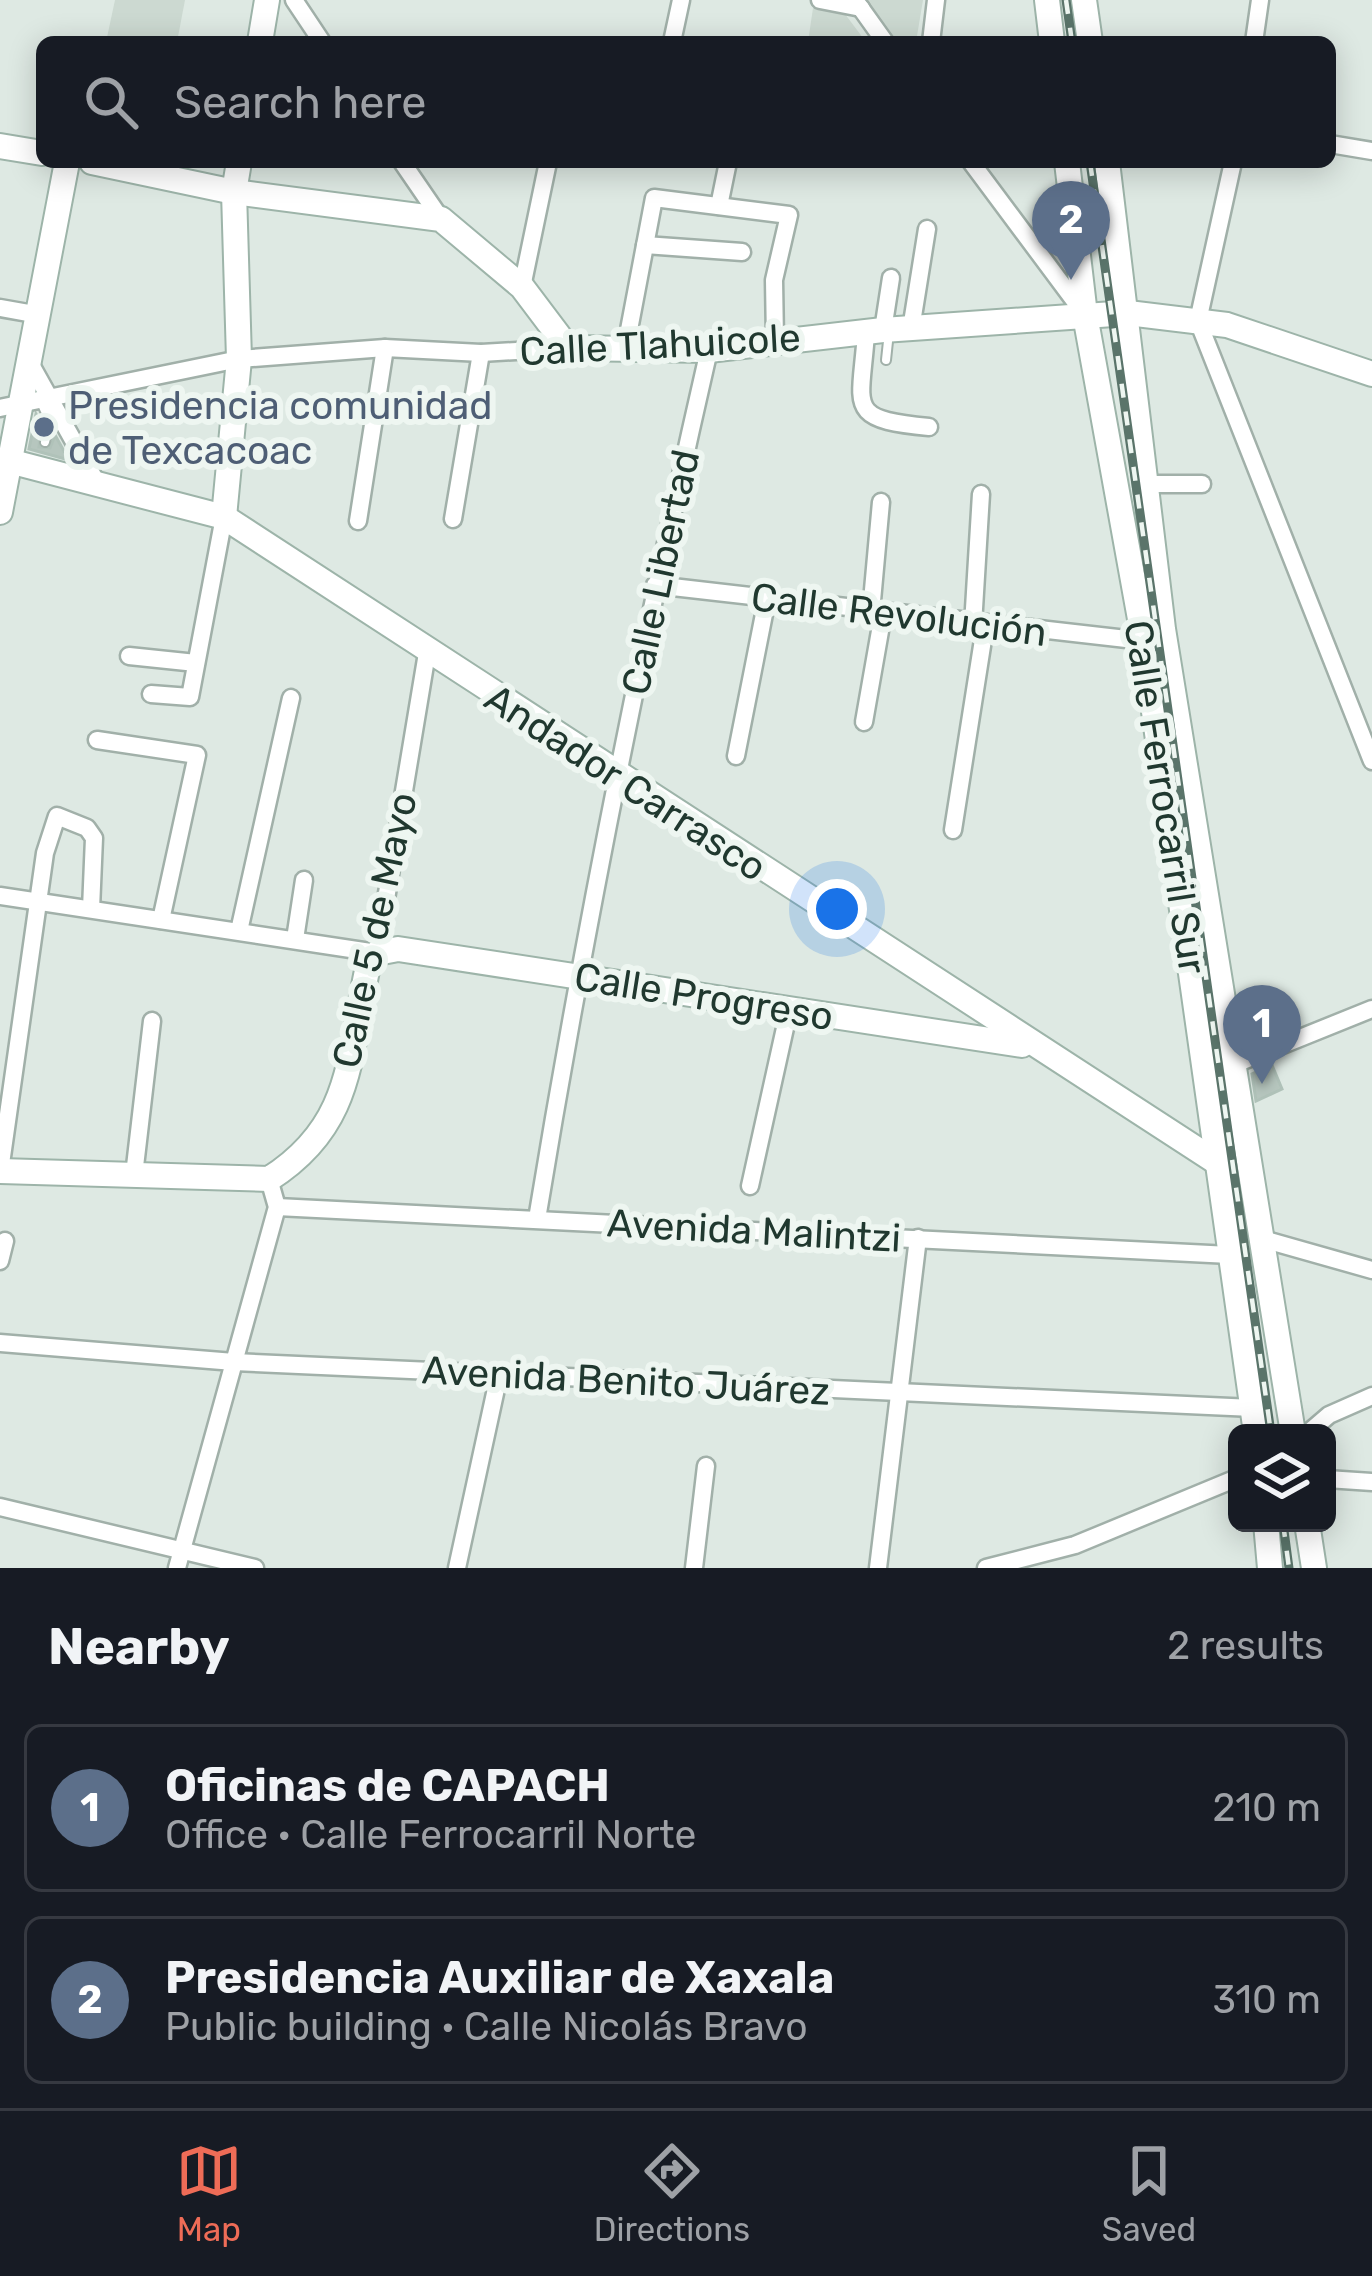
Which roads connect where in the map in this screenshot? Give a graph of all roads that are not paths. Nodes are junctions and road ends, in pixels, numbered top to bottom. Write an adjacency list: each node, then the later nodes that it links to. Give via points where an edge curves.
1 (267, 0): 10 (main road)
2 (294, 0): 11 (street)
3 (681, 0): 12 (street)
4 (820, 0): 9 (street)
5 (936, 0): 14 (street)
6 (1047, 0): 15 (main road)
7 (1084, 0): 16 (main road)
8 (1261, 0): 17 (street)
9 (858, 4): 13 (street)
10 (261, 36)
11 (318, 36)
12 (673, 36)
13 (881, 36)
14 (933, 36)
15 (1051, 36)
16 (1089, 36)
17 (1255, 36)
18 (1336, 145): 20 (street)
19 (0, 146): 21 (main road)
20 (1372, 151)
21 (36, 152)
22 (66, 168): 42 (main road)
23 (120, 168): 32 (main road)
24 (238, 168): 32 (main road)
25 (407, 168): 34 (street)
26 (547, 168): 39 (street)
27 (727, 168): 33 (street)
28 (975, 168): 43 (street)
29 (1067, 168): 43 (main road, Calle Ferrocarril Sur)
30 (1108, 168): 41 (main road)
31 (1232, 168): 44 (street)
32 (234, 192): 34 (main road); 52 (main road)
33 (719, 206): 36 (street, via 654,198); 46 (street, via 789,215 774,280)
34 (440, 219): 39 (main road)
35 (927, 229): 45 (street)
36 (645, 245): 37 (street); 50 (street)
37 (742, 252)
38 (891, 278): 45 (street)
39 (522, 287): 48 (main road)
40 (0, 308): 42 (street)
41 (1129, 313): 43 (main road, Calle Tlahuicole); 44 (main road, Calle Tlahuicole); 60 (main road)
42 (34, 314): 55 (main road)
43 (1085, 315): 45 (main road, Calle Tlahuicole); 72 (main road, Calle Ferrocarril Sur)
44 (1198, 321): 54 (main road, Calle Tlahuicole); 81 (street)
45 (887, 330): 46 (main road, Calle Tlahuicole); 53 (lane); 56 (street, via 861,405 880,422)
46 (775, 341): 49 (main road, Calle Tlahuicole)
47 (385, 348): 51 (street, Calle Tlahuicole); 52 (street, Calle Tlahuicole); 67 (street)
48 (568, 348): 50 (main road, Calle Tlahuicole); 51 (street, Calle Tlahuicole)
49 (709, 350): 50 (main road, Calle Tlahuicole); 68 (street, Calle Libertad)
50 (626, 351)
51 (481, 353): 66 (street)
52 (239, 359): 55 (street, Calle Tlahuicole); 65 (main road)
53 (886, 360)
54 (1372, 374)
55 (26, 404): 57 (lane, via 50,422); 58 (main road); 59 (street)
56 (929, 427)
57 (45, 442)
58 (4, 460): 59 (main road, Andador Carrasco); 64 (main road)
59 (97, 483): 65 (main road, Andador Carrasco)
60 (1147, 484): 61 (street); 97 (main road)
61 (1202, 484)
62 (981, 494): 71 (street)
63 (881, 502): 70 (street)
64 (0, 512)
65 (224, 518): 73 (main road, Andador Carrasco); 75 (street)
66 (453, 519)
67 (358, 521)
68 (655, 585): 69 (street, Calle Revolución); 82 (street, Calle Libertad)
69 (767, 599): 70 (street, Calle Revolución); 80 (street)
70 (877, 613): 71 (street, Calle Revolución); 78 (street)
71 (979, 626): 72 (street, Calle Revolución); 83 (street)
72 (1144, 640): 97 (main road, Calle Ferrocarril Sur)
73 (427, 653): 82 (main road, Andador Carrasco); 91 (street, Calle 5 de Mayo)
74 (129, 656): 75 (street)
75 (196, 663): 76 (street, via 190,697)
76 (151, 694)
77 (291, 698): 89 (street)
78 (864, 722)
79 (97, 740): 88 (street, via 197,755)
80 (736, 756)
81 (1372, 761)
82 (617, 775): 92 (street, Calle Libertad); 96 (main road, Andador Carrasco)
83 (952, 830)
84 (304, 880): 90 (street)
85 (0, 896): 86 (street)
86 (41, 902): 87 (street); 87 (street, via 57,817 87,828 97,846); 99 (street)
87 (91, 909): 88 (street)
88 (161, 920): 89 (street)
89 (239, 931): 90 (street)
90 (295, 939): 91 (street)
91 (377, 953): 92 (main road, Calle Progreso, via 398,949); 101 (main road, Calle 5 de Mayo, via 334,1118 301,1159)
92 (577, 976): 94 (main road, Calle Progreso); 104 (street, Calle Libertad)
93 (1372, 1009): 97 (street)
94 (789, 1010): 96 (main road, Calle Progreso); 102 (street)
95 (152, 1021): 100 (street)
96 (1030, 1046): 98 (main road, Andador Carrasco)
97 (1219, 1070): 98 (main road, Calle Ferrocarril Sur); 106 (main road)
98 (1218, 1163): 108 (main road, Calle Ferrocarril Sur)
99 (0, 1171): 100 (main road)
100 (134, 1174): 101 (main road)
101 (269, 1179): 103 (street)
102 (750, 1186)
103 (277, 1207): 104 (street, Avenida Malintzi); 112 (street)
104 (537, 1219): 105 (street, Avenida Malintzi)
105 (918, 1238): 108 (street, Avenida Malintzi); 114 (street)
106 (1259, 1238): 110 (street); 117 (main road)
107 (5, 1241): 109 (street)
108 (1230, 1255): 116 (main road, Calle Ferrocarril Sur)
109 (0, 1261)
110 (1372, 1270)
111 (0, 1343): 112 (street, Avenida Benito Juárez)
112 (234, 1362): 113 (street, Avenida Benito Juárez); 127 (street)
113 (499, 1375): 114 (street, Avenida Benito Juárez); 129 (street)
114 (901, 1393): 116 (street, Avenida Benito Juárez); 131 (street)
115 (1372, 1396): 118 (street)
116 (1255, 1421)
117 (1291, 1424)
118 (1318, 1424)
119 (706, 1466): 130 (street)
120 (1336, 1480): 122 (street)
121 (1228, 1482): 126 (street)
122 (1372, 1482)
123 (0, 1507): 127 (street)
124 (1267, 1532): 134 (main road)
125 (1308, 1532): 135 (main road)
126 (1075, 1545): 132 (street); 133 (street)
127 (179, 1560): 128 (street)
128 (255, 1568)
129 (457, 1568)
130 (694, 1568)
131 (878, 1568)
132 (986, 1568)
133 (1071, 1568)
134 (1270, 1568)
135 (1314, 1568)

